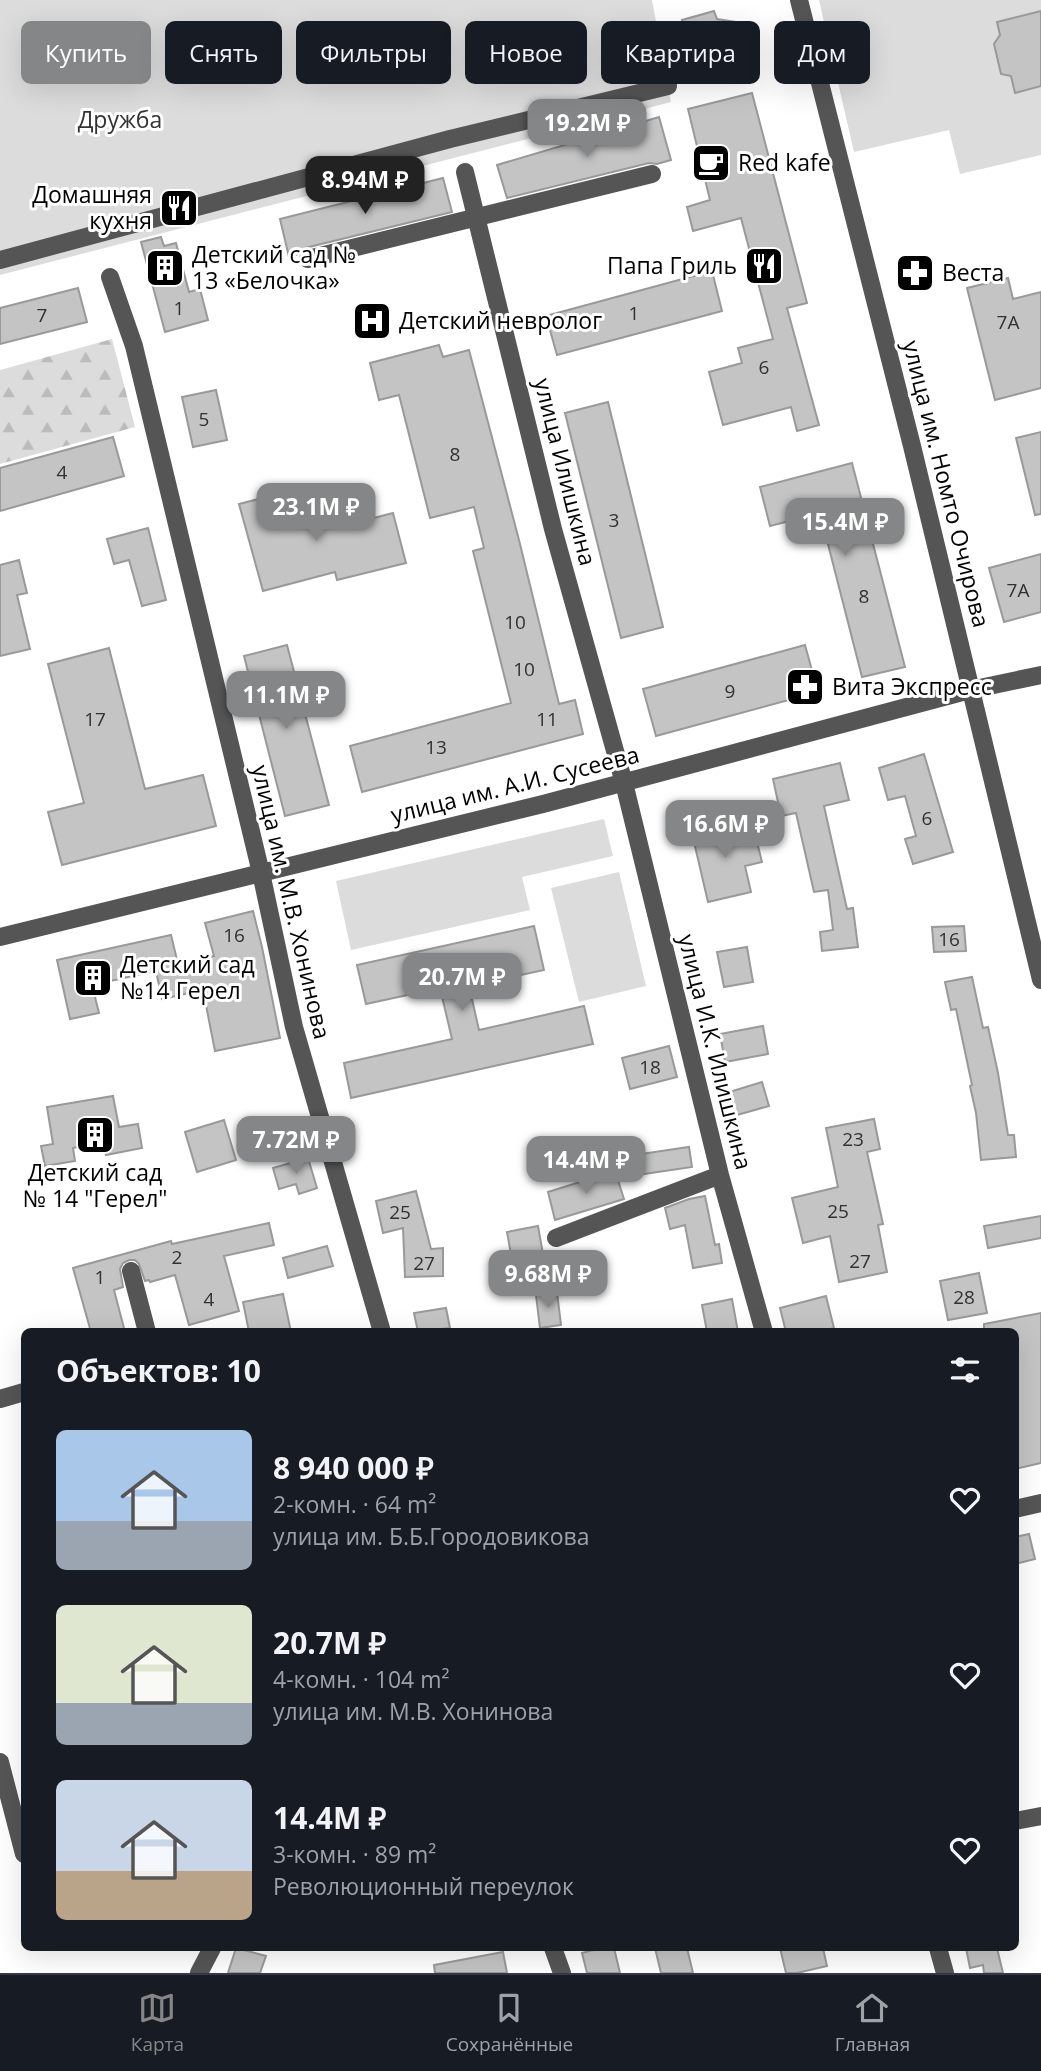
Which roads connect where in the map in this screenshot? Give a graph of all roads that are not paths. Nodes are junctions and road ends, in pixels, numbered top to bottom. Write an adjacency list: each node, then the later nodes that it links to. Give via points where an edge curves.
1 (799, 0): 10 (street, улица им. Номто Очирова)
2 (668, 86): 7 (street, via 450,139)
3 (465, 173): 5 (street, улица Илишкина)
4 (652, 174): 5 (street)
5 (476, 217): 6 (street); 11 (street, улица Илишкина)
6 (308, 259)
7 (0, 260)
8 (110, 277): 12 (street, улица им. М.В. Хонинова, via 134,346)
9 (1041, 675): 10 (street, улица им. А.И. Сусеева)
10 (970, 690): 11 (street, улица им. А.И. Сусеева); 14 (street, улица им. Номто Очирова)
11 (624, 783): 12 (street, улица им. А.И. Сусеева); 15 (street, улица И.К. Илишкина)
12 (261, 873): 13 (street, улица им. А.И. Сусеева); 19 (street, улица им. М.В. Хонинова, via 294,1027)
13 (0, 937)
14 (1041, 980)
15 (720, 1175): 16 (street); 20 (street, улица И.К. Илишкина)
16 (556, 1238)
17 (131, 1271): 18 (street)
18 (146, 1328)
19 (381, 1328)
20 (763, 1328)
21 (21, 1393): 22 (street)
22 (0, 1399)
23 (1041, 1503): 24 (street)
24 (1019, 1508)
25 (0, 1762): 28 (street)
26 (1041, 1816): 27 (street)
27 (1019, 1820)
28 (21, 1842)
29 (210, 1951): 32 (street)
30 (554, 1951): 33 (street)
31 (939, 1951): 34 (street)
32 (199, 1973)
33 (562, 1973)
34 (946, 1973)

